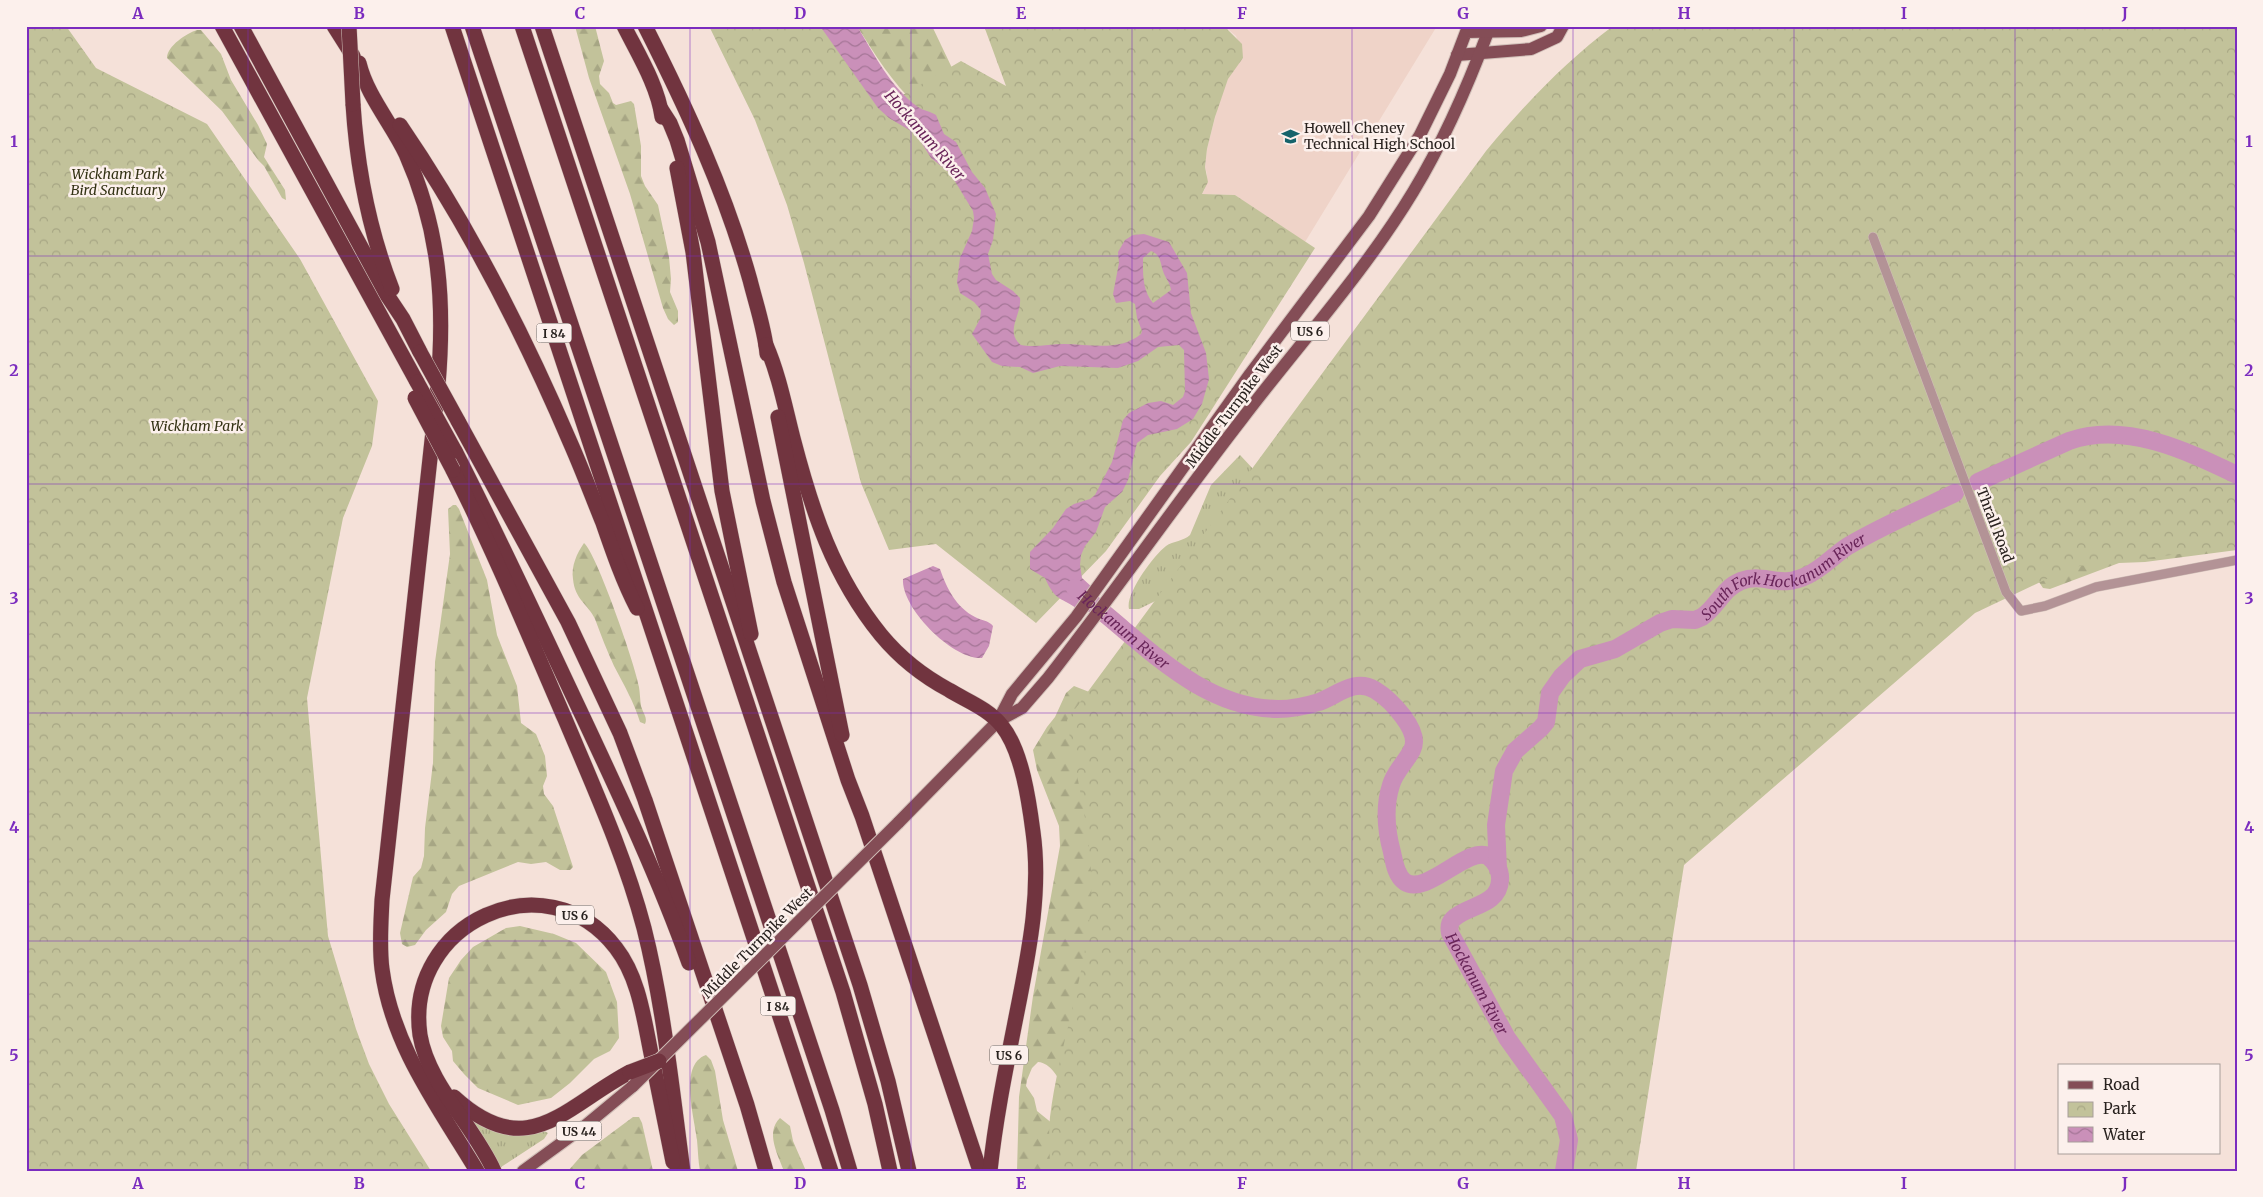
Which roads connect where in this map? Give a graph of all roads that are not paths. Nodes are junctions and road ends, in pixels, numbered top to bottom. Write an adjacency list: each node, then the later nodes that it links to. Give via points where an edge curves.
1 (222, 26): 18 (highway)
2 (241, 26): 20 (highway)
3 (334, 26): 16 (highway)
4 (349, 26): 20 (highway, bridge, via 353,104 368,211)
5 (452, 26): 25 (highway, I 84)
6 (472, 26): 40 (highway)
7 (522, 26): 41 (highway, via 843,992 873,1095)
8 (542, 26): 26 (highway)
9 (624, 26): 17 (highway)
10 (645, 26): 21 (highway, via 692,121 723,197 748,274)
11 (1541, 26): 13 (main road, US 6, via 1521,31)
12 (1563, 26): 14 (main road, via 1557,37 1537,47)
13 (1488, 32): 14 (main road, Middle Turnpike West); 15 (main road, Middle Turnpike West / US 6, via 1466,32)
14 (1480, 53): 15 (main road); 23 (main road, Middle Turnpike West / US 6, via 1441,143 1391,226)
15 (1457, 55): 22 (main road, Middle Turnpike West / US 6, via 1422,132 1381,199)
16 (359, 63): 25 (highway, via 437,182 508,310 561,422 626,585); 33 (highway, via 368,88 400,143 418,186 435,243 441,303 438,385 382,900 381,959 388,1002 408,1056)
17 (661, 109): 26 (highway, via 690,232 722,491 748,611); 28 (highway, via 677,140 708,242 763,501 784,582)
18 (320, 203): 29 (highway, bridge, via 455,451 528,599 672,916 703,1001); 37 (highway, bridge, via 335,244 453,470 598,796 626,871 653,968)
19 (1873, 238): 24 (street, Thrall Road, via 2006,592 2021,611 2096,587)
20 (403, 319): 29 (highway, bridge, via 568,622 613,716 646,800)
21 (766, 345): 27 (highway, via 776,368 817,521 848,586 872,623 900,655); 28 (highway, via 834,699 861,801)
22 (1182, 470): 23 (main road); 27 (main road, Middle Turnpike West / US 6, via 1076,617 1012,694)
23 (1195, 481): 27 (main road, Middle Turnpike West / US 6, via 1025,705)
24 (2237, 560)
25 (656, 639): 39 (highway, I 84)
26 (752, 658): 42 (highway, via 870,1017)
27 (998, 721): 30 (main road, Middle Turnpike West / US 6, bridge); 44 (highway, US 6, via 1011,742 1024,783 1034,834 1036,884 1028,955 998,1109)
28 (862, 816): 43 (highway)
29 (723, 1032): 38 (highway)
30 (659, 1061): 32 (highway, US 6, bridge)
31 (436, 1077): 32 (highway, US 6, via 476,1114 503,1125 526,1127 560,1117); 34 (highway); 36 (highway, US 6, via 422,1045 419,1014 426,977 442,948 464,926 496,911 539,906 571,913 588,922 609,940 632,977 641,1006)
32 (631, 1079): 35 (main road, US 44, via 582,1129)
33 (477, 1171)
34 (494, 1171)
35 (523, 1171)
36 (675, 1171)
37 (683, 1171)
38 (766, 1171)
39 (831, 1171)
40 (850, 1171)
41 (890, 1171)
42 (909, 1171)
43 (980, 1171)
44 (990, 1171)

